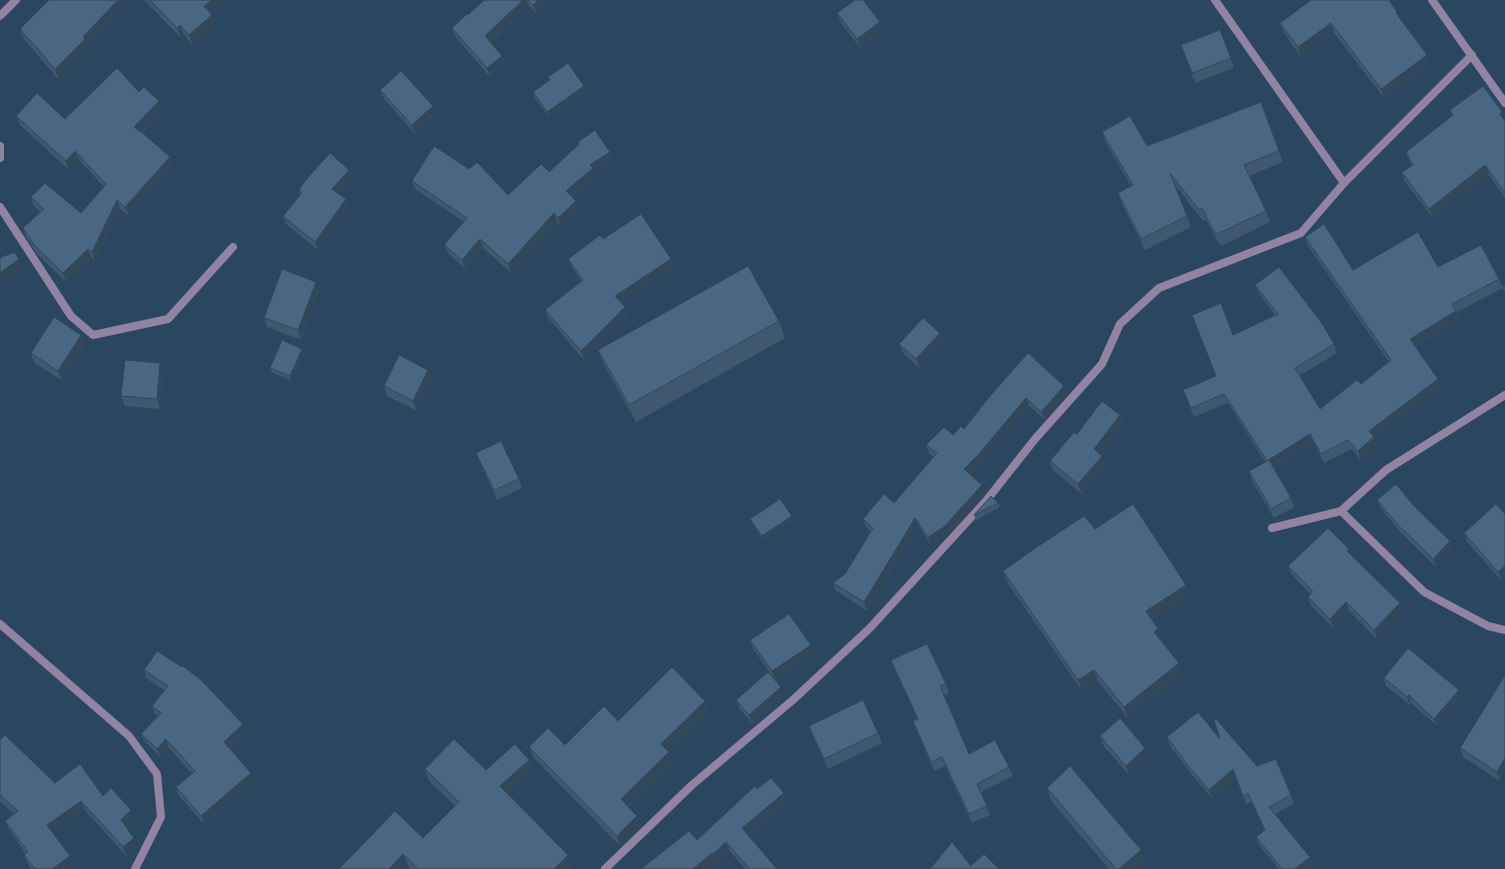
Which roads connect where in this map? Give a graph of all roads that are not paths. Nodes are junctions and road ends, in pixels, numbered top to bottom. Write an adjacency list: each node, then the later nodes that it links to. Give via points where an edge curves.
1 (16, 0): 4 (street)
2 (1215, 0): 9 (street)
3 (1432, 0): 5 (street)
4 (0, 16)
5 (1472, 55): 6 (street); 9 (street)
6 (1505, 103)
7 (0, 146): 8 (street)
8 (0, 158)
9 (1344, 183): 18 (street, via 1301,233 1159,288 1120,324 1102,364 1035,439 986,500 870,628 794,699 692,785)
10 (0, 207): 11 (street, via 72,316 93,335 168,319)
11 (233, 247)
12 (1505, 395): 13 (street, via 1386,470)
13 (1341, 511): 14 (street); 16 (street, via 1424,592 1488,626)
14 (1272, 528)
15 (0, 624): 17 (street, via 129,736 157,774 161,817)
16 (1505, 630)
17 (135, 869)
18 (606, 869)

